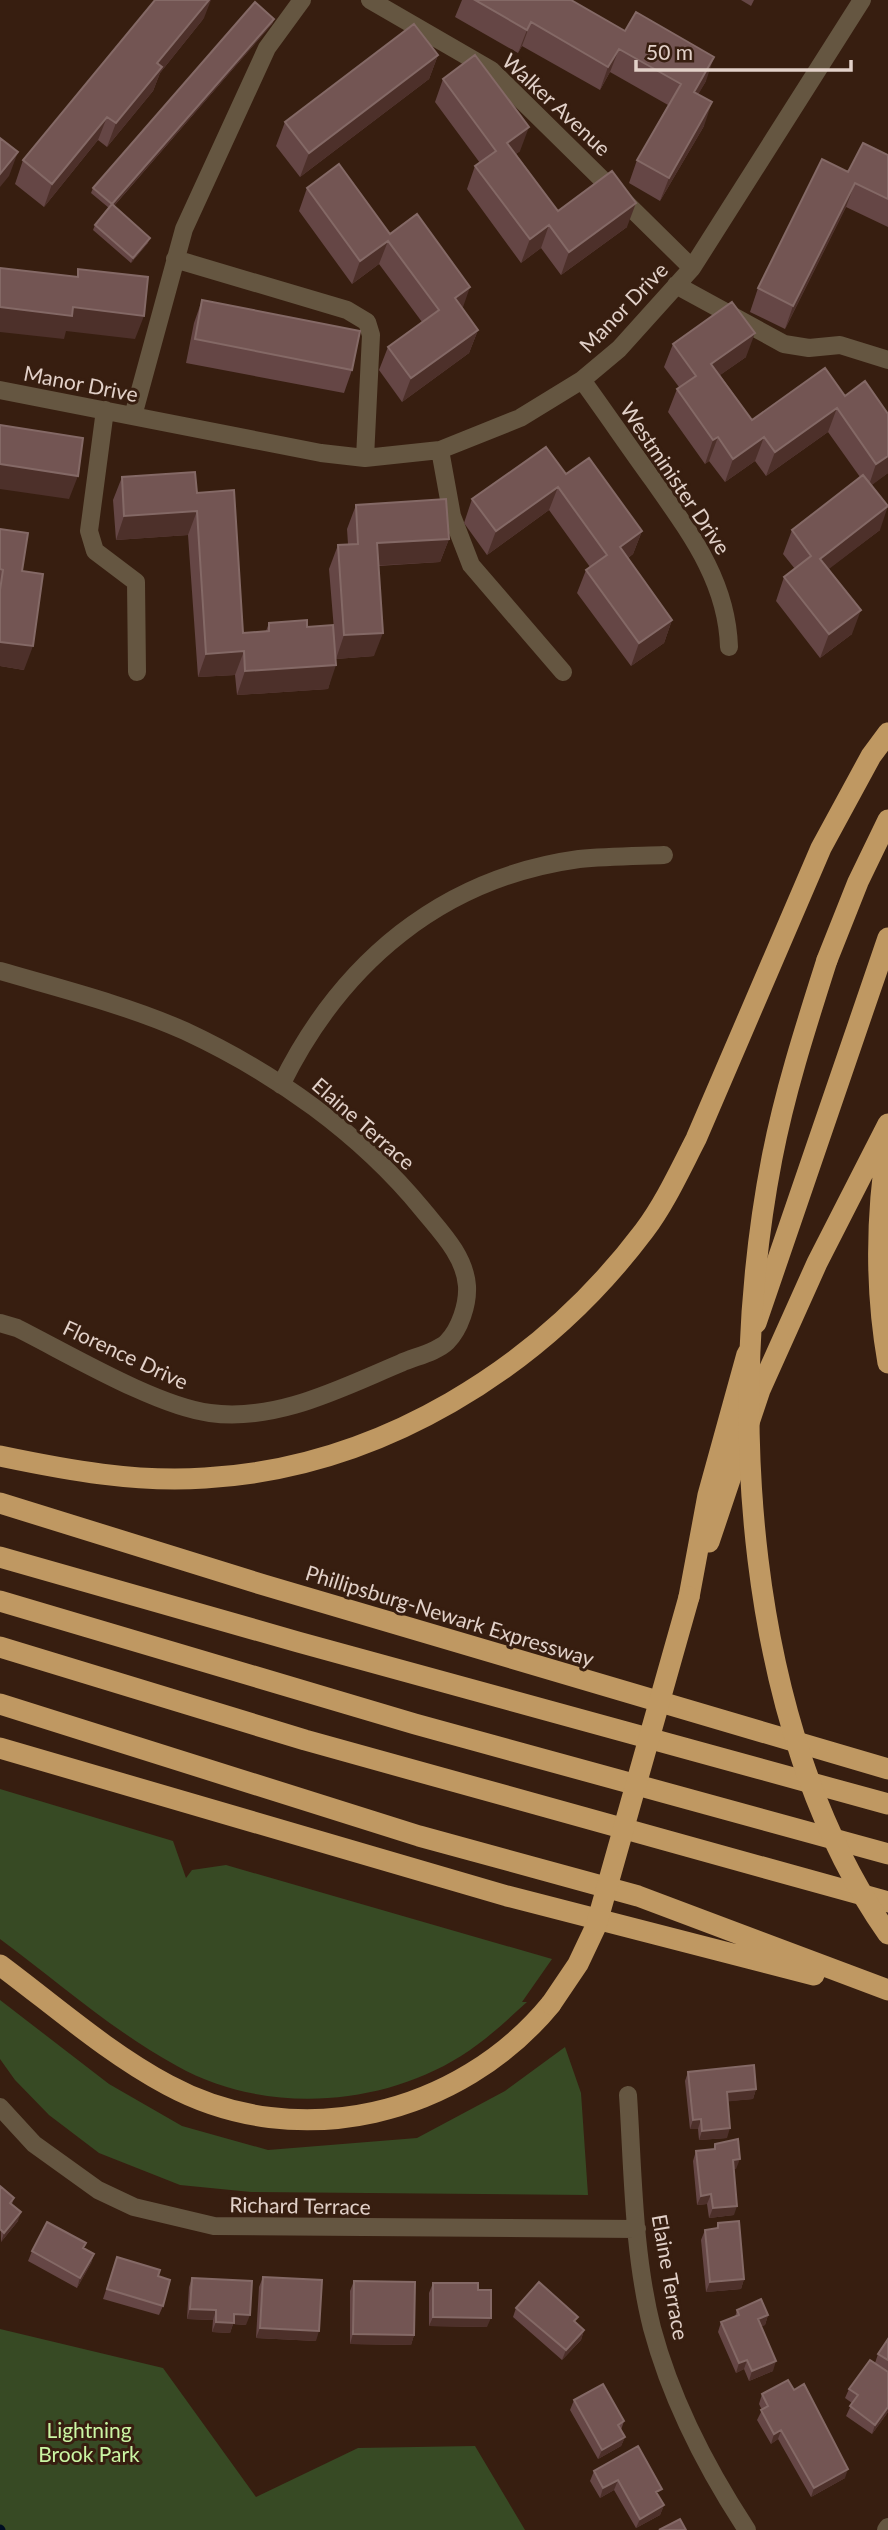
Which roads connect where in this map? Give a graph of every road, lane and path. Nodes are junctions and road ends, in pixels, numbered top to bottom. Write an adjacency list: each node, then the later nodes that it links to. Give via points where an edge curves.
1 (302, 0): 4 (street, via 267,48 184,229)
2 (370, 0): 5 (street, Walker Avenue, via 491,70)
3 (862, 0): 5 (street, Manor Drive)
4 (175, 259): 11 (street); 13 (street, via 348,310 367,322 371,335)
5 (692, 268): 6 (street, Manor Drive)
6 (676, 285): 7 (street, via 784,344 809,348 840,345); 8 (street, Manor Drive, via 619,349)
7 (888, 360)
8 (583, 380): 12 (street, Manor Drive, via 520,418); 14 (street, Westminister Drive, via 706,559 721,593)
9 (0, 390): 10 (street, Manor Drive)
10 (105, 411): 11 (street, Manor Drive); 15 (street, via 89,531 95,551 136,582)
11 (133, 416): 13 (street, Manor Drive)
12 (440, 450): 13 (street, Manor Drive); 16 (street, via 452,516 471,565)
13 (365, 458)
14 (729, 647)
15 (137, 672)
16 (563, 672)
17 (888, 733): 28 (highway, via 821,848 672,1186 612,1272 539,1343 458,1399 407,1425 309,1463 204,1478 153,1478 90,1473)
18 (888, 820): 40 (highway, bridge, via 827,960 788,1085 765,1194 750,1335 750,1478 763,1587 793,1731 827,1827 858,1889)
19 (664, 855): 22 (street, via 579,859 540,867 503,877 432,911 400,933 343,986 305,1040)
20 (888, 938): 31 (highway, via 736,1389 708,1495)
21 (0, 971): 22 (street, Elaine Terrace, via 184,1031)
22 (281, 1085): 27 (street, Elaine Terrace, via 361,1145 411,1195 456,1250 467,1285 462,1317 446,1343)
23 (888, 1124): 31 (highway, via 817,1263 760,1390)
24 (888, 1140): 26 (highway, via 879,1219 880,1306)
25 (0, 1323): 27 (street, Florence Drive, via 169,1402 210,1413 259,1413)
26 (888, 1363)
27 (318, 1398)
28 (0, 1456)
29 (0, 1503): 36 (highway, Phillipsburg-Newark Expressway)
30 (0, 1557): 37 (highway)
31 (689, 1597): 41 (highway, bridge, via 596,1926 578,1964 551,2004 499,2057 435,2094 364,2115 288,2119 239,2112 170,2086 123,2057)
32 (0, 1601): 38 (highway, via 415,1724)
33 (0, 1647): 39 (highway, via 356,1755)
34 (0, 1704): 42 (highway, via 419,1836 638,1896)
35 (0, 1748): 42 (highway, via 519,1899)
36 (888, 1769)
37 (888, 1804)
38 (888, 1854)
39 (888, 1902)
40 (888, 1934)
41 (0, 1965)
42 (888, 1992)
43 (628, 2095): 45 (street, Elaine Terrace)
44 (0, 2107): 45 (street, Richard Terrace, via 34,2144 98,2190 134,2207 214,2226)
45 (637, 2229): 46 (street, Elaine Terrace, via 652,2327 668,2375 687,2421)
46 (747, 2530)

